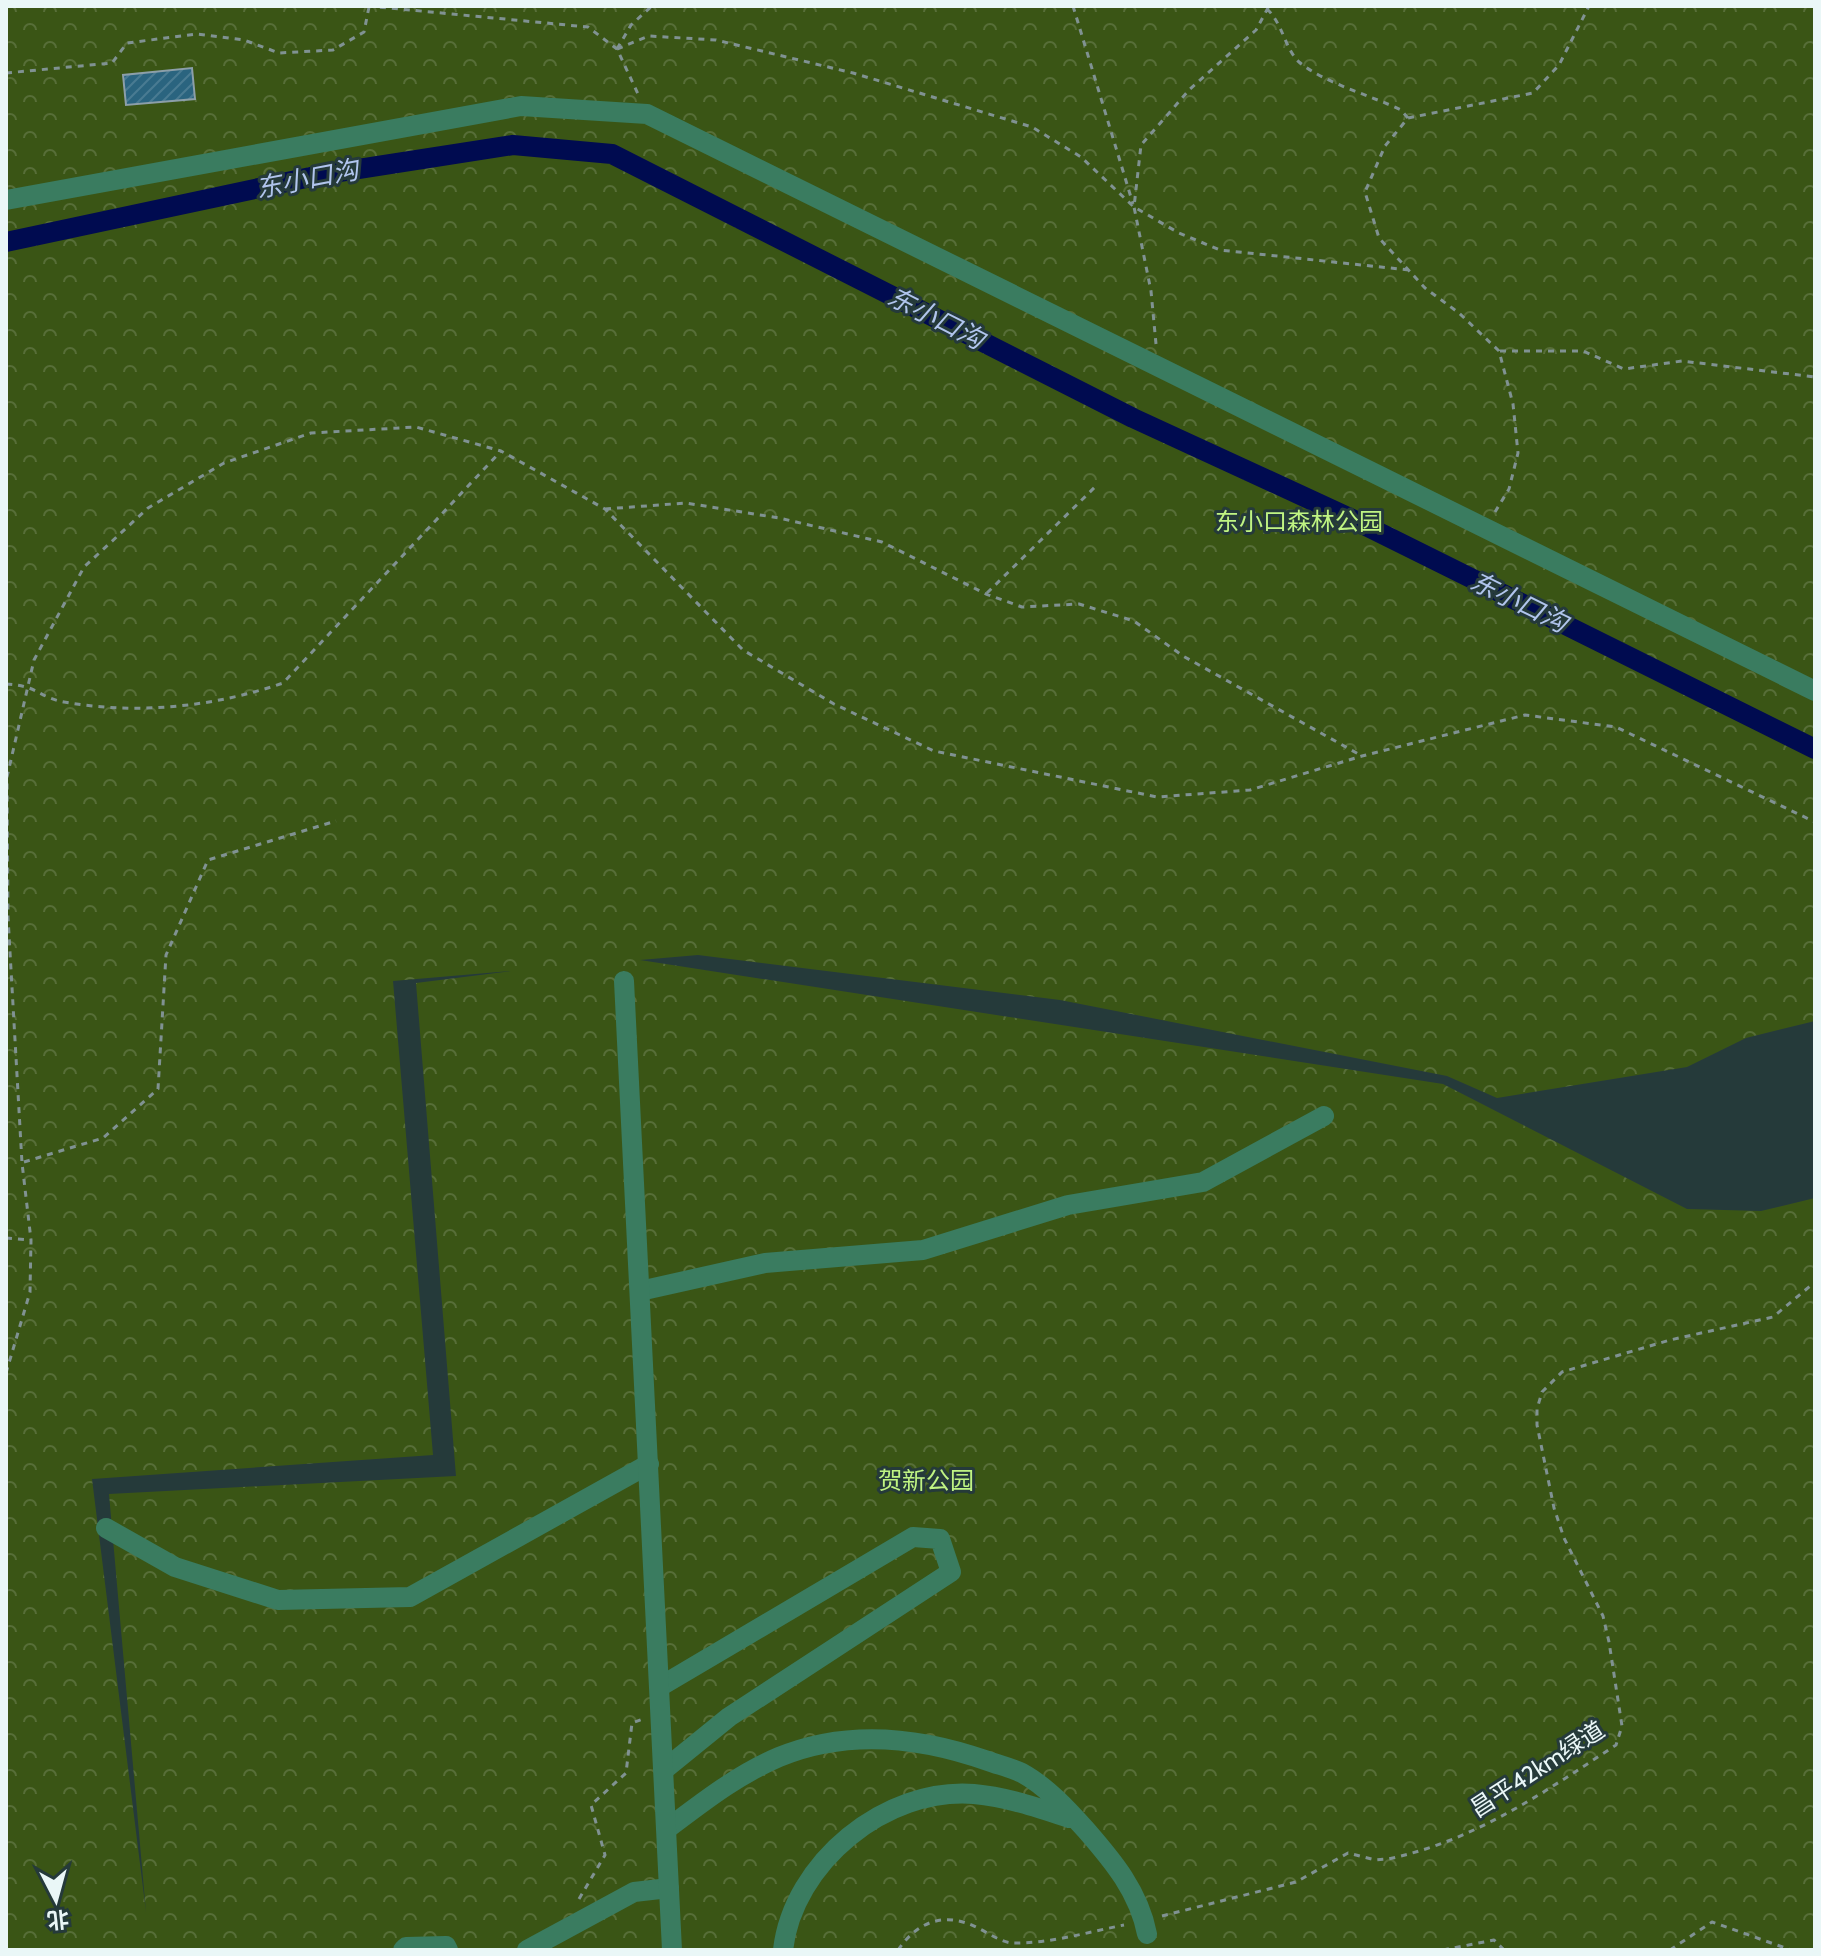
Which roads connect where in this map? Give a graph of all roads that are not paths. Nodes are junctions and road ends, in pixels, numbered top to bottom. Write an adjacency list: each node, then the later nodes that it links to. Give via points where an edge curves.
1 (6, 200): 2 (street, via 521,106 647,114)
2 (1815, 691)
3 (624, 981): 5 (street)
4 (1324, 1116): 5 (street, via 1203,1182 1068,1205 923,1250 765,1263)
5 (640, 1291): 6 (street)
6 (649, 1464): 7 (street, via 410,1597 278,1600 175,1567); 8 (street)
7 (106, 1528)
8 (661, 1686): 9 (street); 9 (street, via 913,1537 940,1539 951,1572 729,1717)
9 (665, 1769): 11 (street)
10 (1077, 1821): 11 (street, via 1022,1773 932,1743 878,1739 825,1744 780,1757 725,1785); 13 (street, via 1113,1862); 18 (street, via 973,1794 922,1800 887,1814 851,1834 826,1857 785,1928)
11 (667, 1829): 12 (street)
12 (669, 1888): 16 (street, via 634,1892); 17 (street)
13 (1145, 1927)
14 (403, 1950): 15 (street)
15 (448, 1950)
16 (527, 1950)
17 (672, 1950)
18 (783, 1950)

